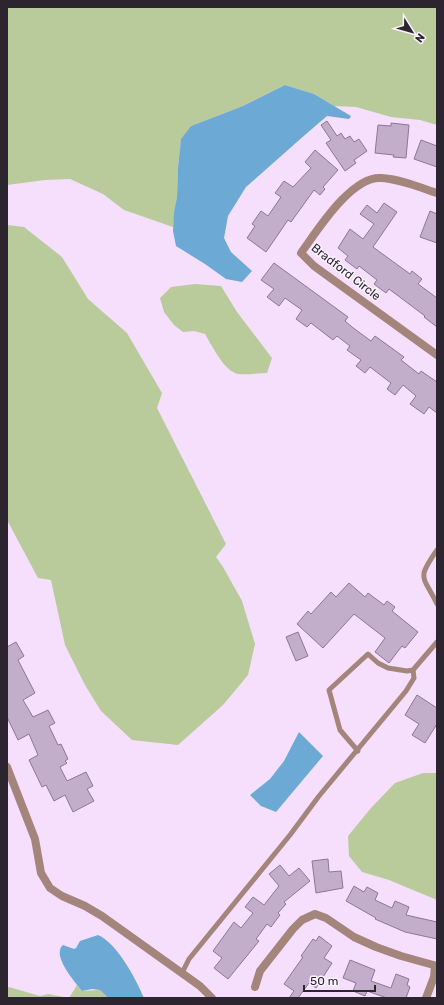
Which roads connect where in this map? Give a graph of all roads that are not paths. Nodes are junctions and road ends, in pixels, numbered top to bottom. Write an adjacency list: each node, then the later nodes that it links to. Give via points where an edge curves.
1 (437, 193): 2 (street, Bradford Circle, via 398,181 379,178 364,181 338,204 301,252 314,266)
2 (437, 355)
3 (437, 550): 4 (lane, via 423,575 425,584)
4 (437, 604)
5 (437, 642): 6 (lane)
6 (413, 670): 7 (lane, via 414,678 406,691); 7 (lane, via 407,672 388,668 368,654 329,690 340,730)
7 (358, 751): 10 (lane, via 189,959)
8 (7, 767): 10 (street, via 34,839 41,873 50,888 102,916)
9 (436, 966): 11 (street, via 376,947 315,914 302,920 293,929 260,971); 13 (street)
10 (182, 973): 12 (street)
11 (254, 987)
12 (212, 998)
13 (426, 998)

